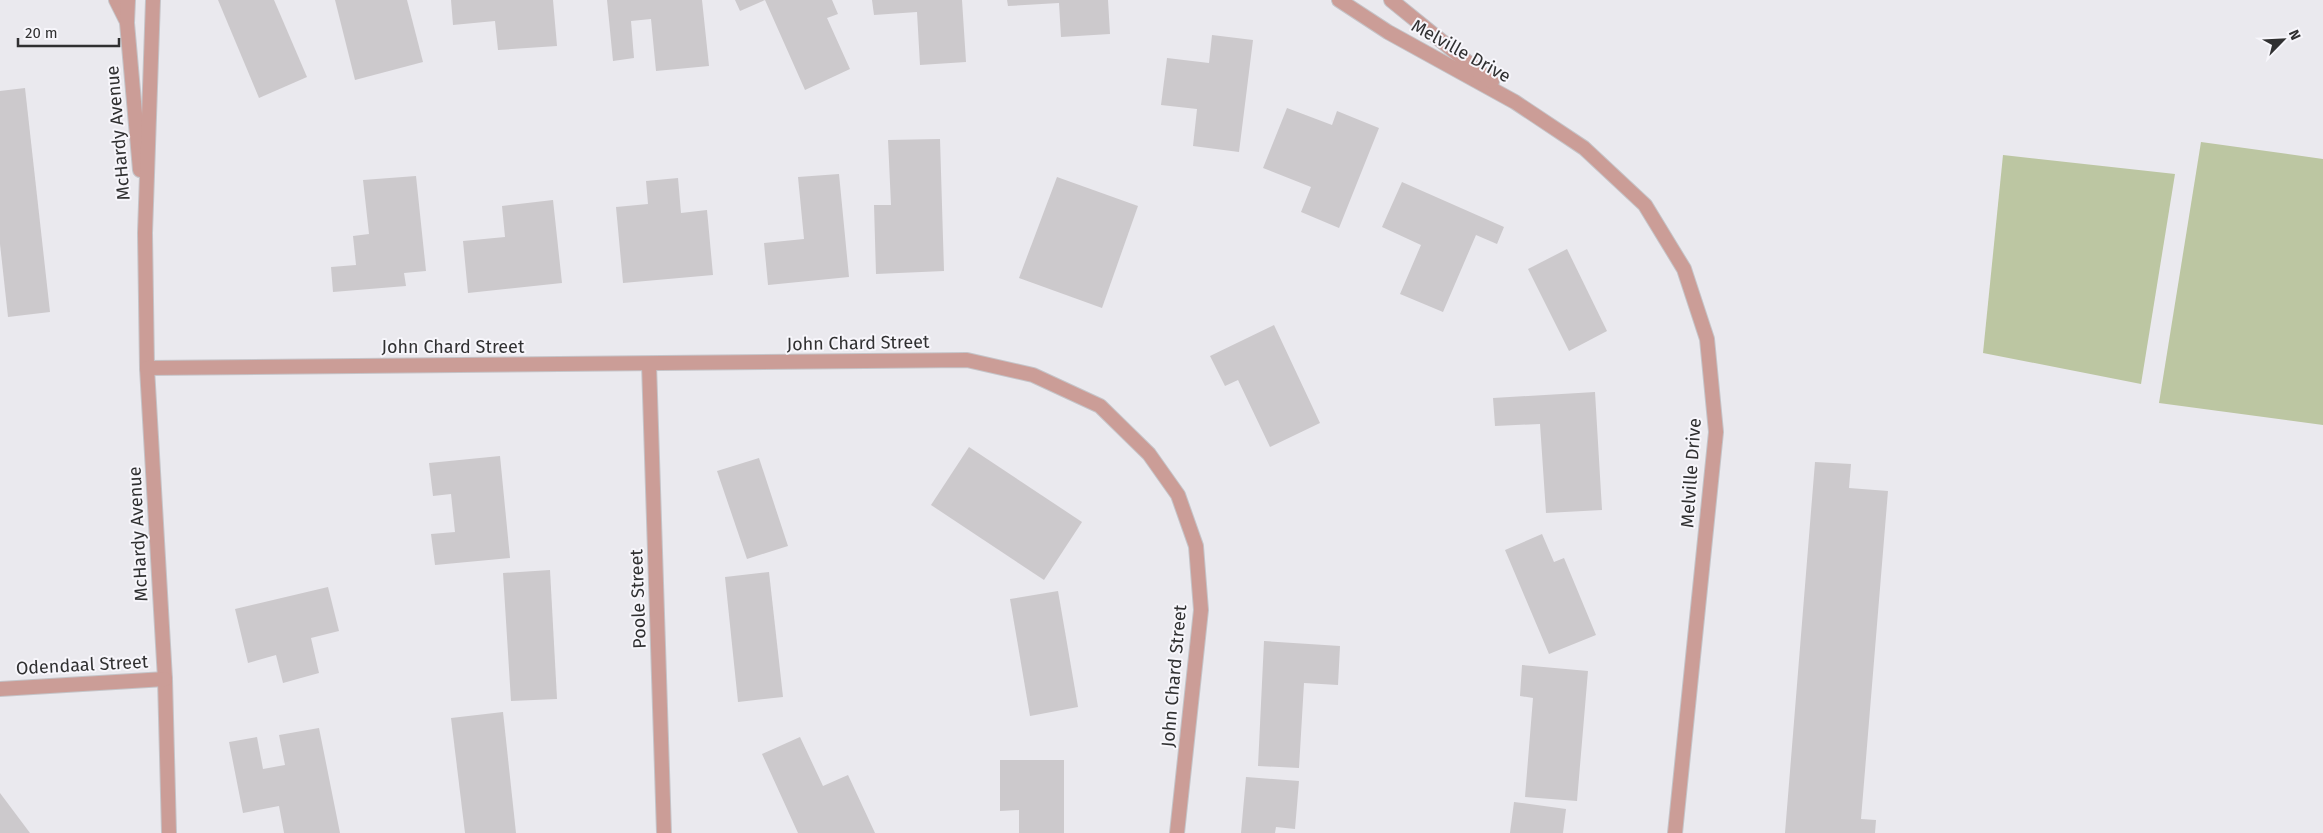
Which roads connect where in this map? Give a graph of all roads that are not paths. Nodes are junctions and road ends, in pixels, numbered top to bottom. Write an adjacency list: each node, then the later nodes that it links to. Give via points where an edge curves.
1 (116, 0): 6 (street)
2 (128, 0): 6 (street, McHardy Avenue)
3 (153, 0): 8 (street, McHardy Avenue)
4 (1339, 0): 7 (street, Melville Drive, via 1388,32)
5 (1391, 0): 7 (street, Melville Drive)
6 (127, 23): 8 (street, McHardy Avenue)
7 (1515, 102): 16 (street, Melville Drive, via 1584,148 1645,204 1684,269 1707,339 1716,432)
8 (145, 233): 10 (street, McHardy Avenue)
9 (649, 364): 10 (street, John Chard Street); 14 (street, Poole Street); 15 (street, John Chard Street, via 967,360 1033,375 1100,406 1149,454 1178,495 1196,546 1201,610)
10 (147, 368): 11 (street, McHardy Avenue)
11 (165, 679): 12 (street, Odendaal Street); 13 (street, McHardy Avenue)
12 (0, 689)
13 (169, 833)
14 (664, 833)
15 (1177, 833)
16 (1675, 833)

